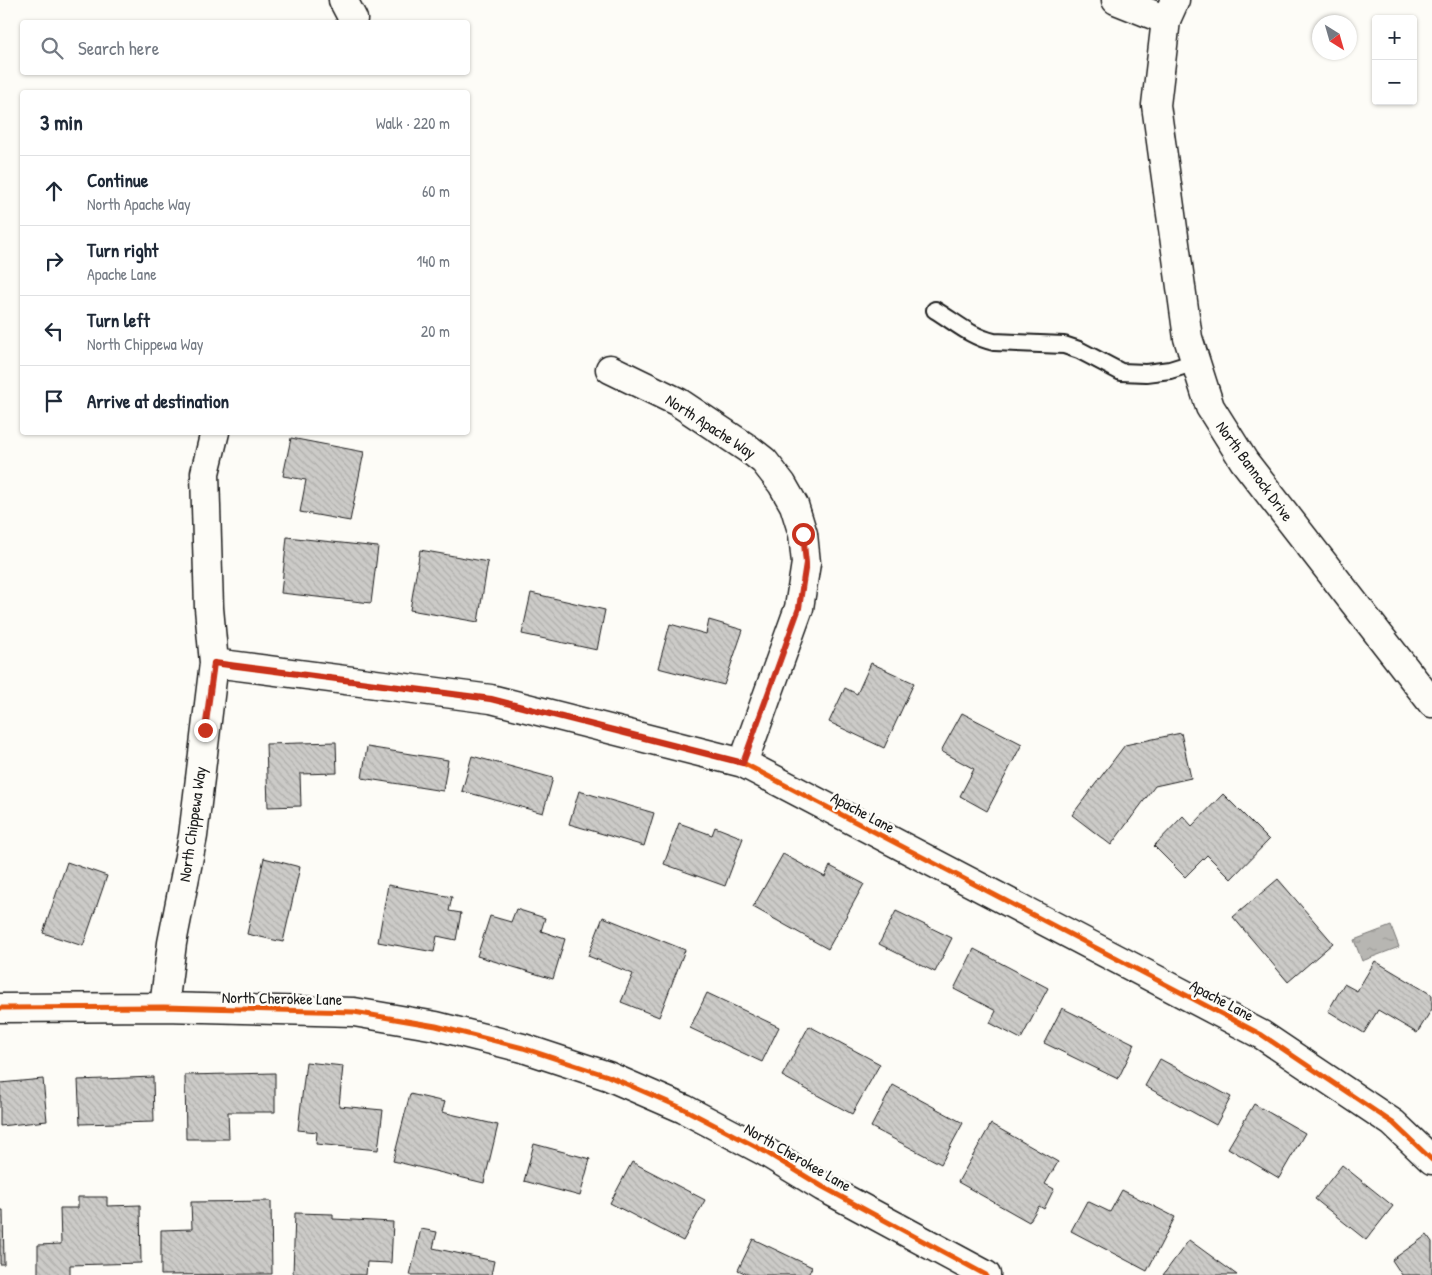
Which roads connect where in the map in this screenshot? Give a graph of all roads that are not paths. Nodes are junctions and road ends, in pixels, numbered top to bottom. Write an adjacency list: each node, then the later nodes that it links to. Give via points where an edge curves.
1 (1116, 0): 2 (street)
2 (1170, 10): 4 (street, North Bannock Drive, via 1156,105 1188,338)
3 (935, 310): 4 (lane, via 983,340 1064,345 1122,372 1170,370)
4 (1196, 362): 8 (street, North Bannock Drive, via 1210,407 1244,461)
5 (610, 369): 9 (street, North Apache Way, via 678,402 750,450 764,461 794,505 803,534 806,563 799,608)
6 (214, 435): 7 (street, North Chippewa Way, via 205,472)
7 (214, 663): 9 (street, Apache Lane, via 491,699); 10 (street, North Chippewa Way, via 193,836 172,943)
8 (1431, 702)
9 (743, 763): 12 (street, Apache Lane, via 1262,1035 1393,1123)
10 (164, 1007): 11 (street, North Cherokee Lane); 13 (street, North Cherokee Lane, via 354,1012 436,1026 531,1051 608,1076 684,1109 764,1150 823,1187)
11 (0, 1008)
12 (1432, 1160)
13 (986, 1275)

